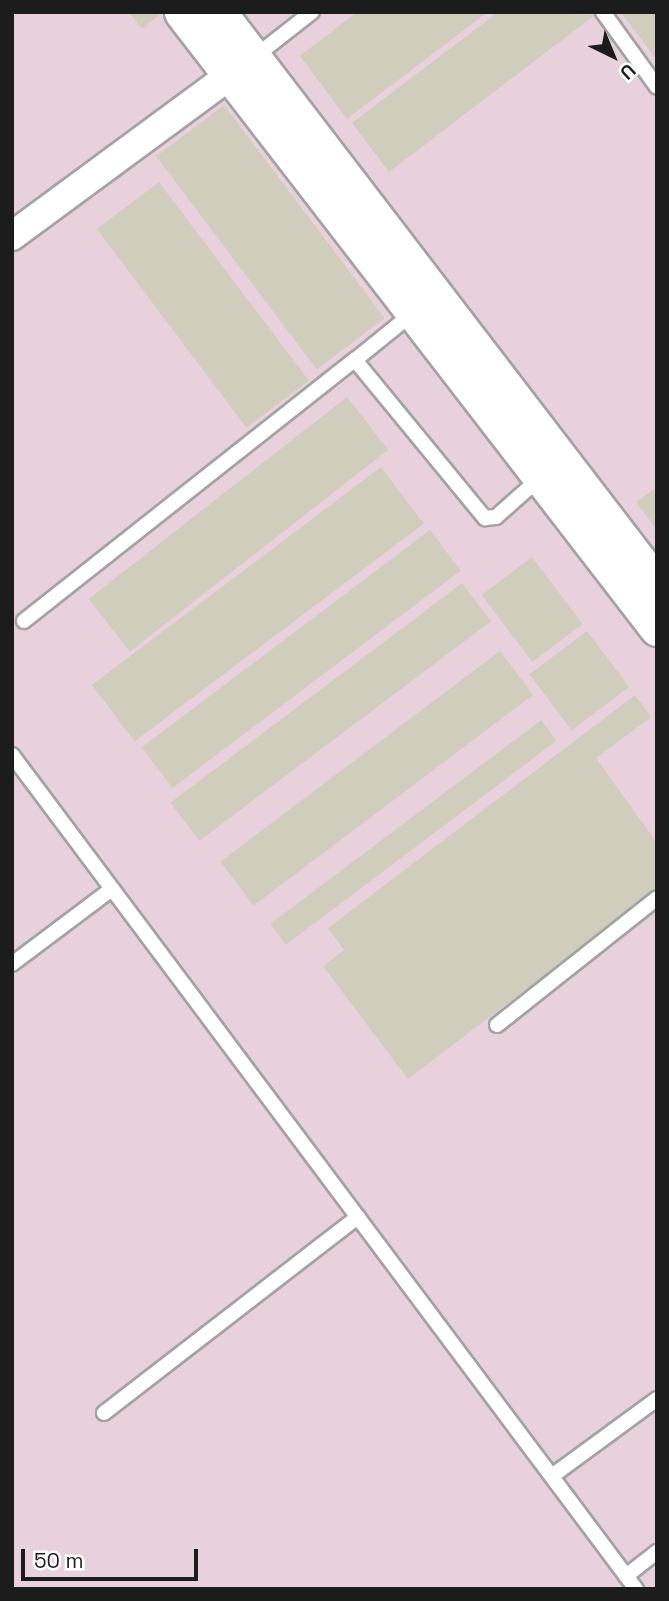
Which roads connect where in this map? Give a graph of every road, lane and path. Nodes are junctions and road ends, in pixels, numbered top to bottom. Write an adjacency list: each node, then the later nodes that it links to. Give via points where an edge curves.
1 (182, 12): 5 (street)
2 (218, 12): 5 (street)
3 (312, 12): 5 (lane)
4 (603, 12): 6 (lane)
5 (241, 67): 7 (street); 8 (street); 10 (street)
6 (657, 87)
7 (12, 236)
8 (414, 312): 9 (lane); 10 (street)
9 (355, 360): 11 (lane, via 485,518 496,517); 13 (lane)
10 (492, 392): 11 (street); 12 (street)
11 (540, 478): 12 (street)
12 (640, 576): 14 (street)
13 (24, 621)
14 (657, 628)
15 (12, 755): 16 (lane)
16 (112, 889): 18 (lane); 20 (lane)
17 (657, 898): 19 (lane)
18 (12, 964)
19 (497, 1026)
20 (358, 1217): 22 (lane); 23 (lane)
21 (657, 1399): 23 (lane)
22 (104, 1413)
23 (552, 1476): 25 (lane)
24 (657, 1552): 25 (lane)
25 (626, 1576): 26 (lane)
26 (636, 1589)

